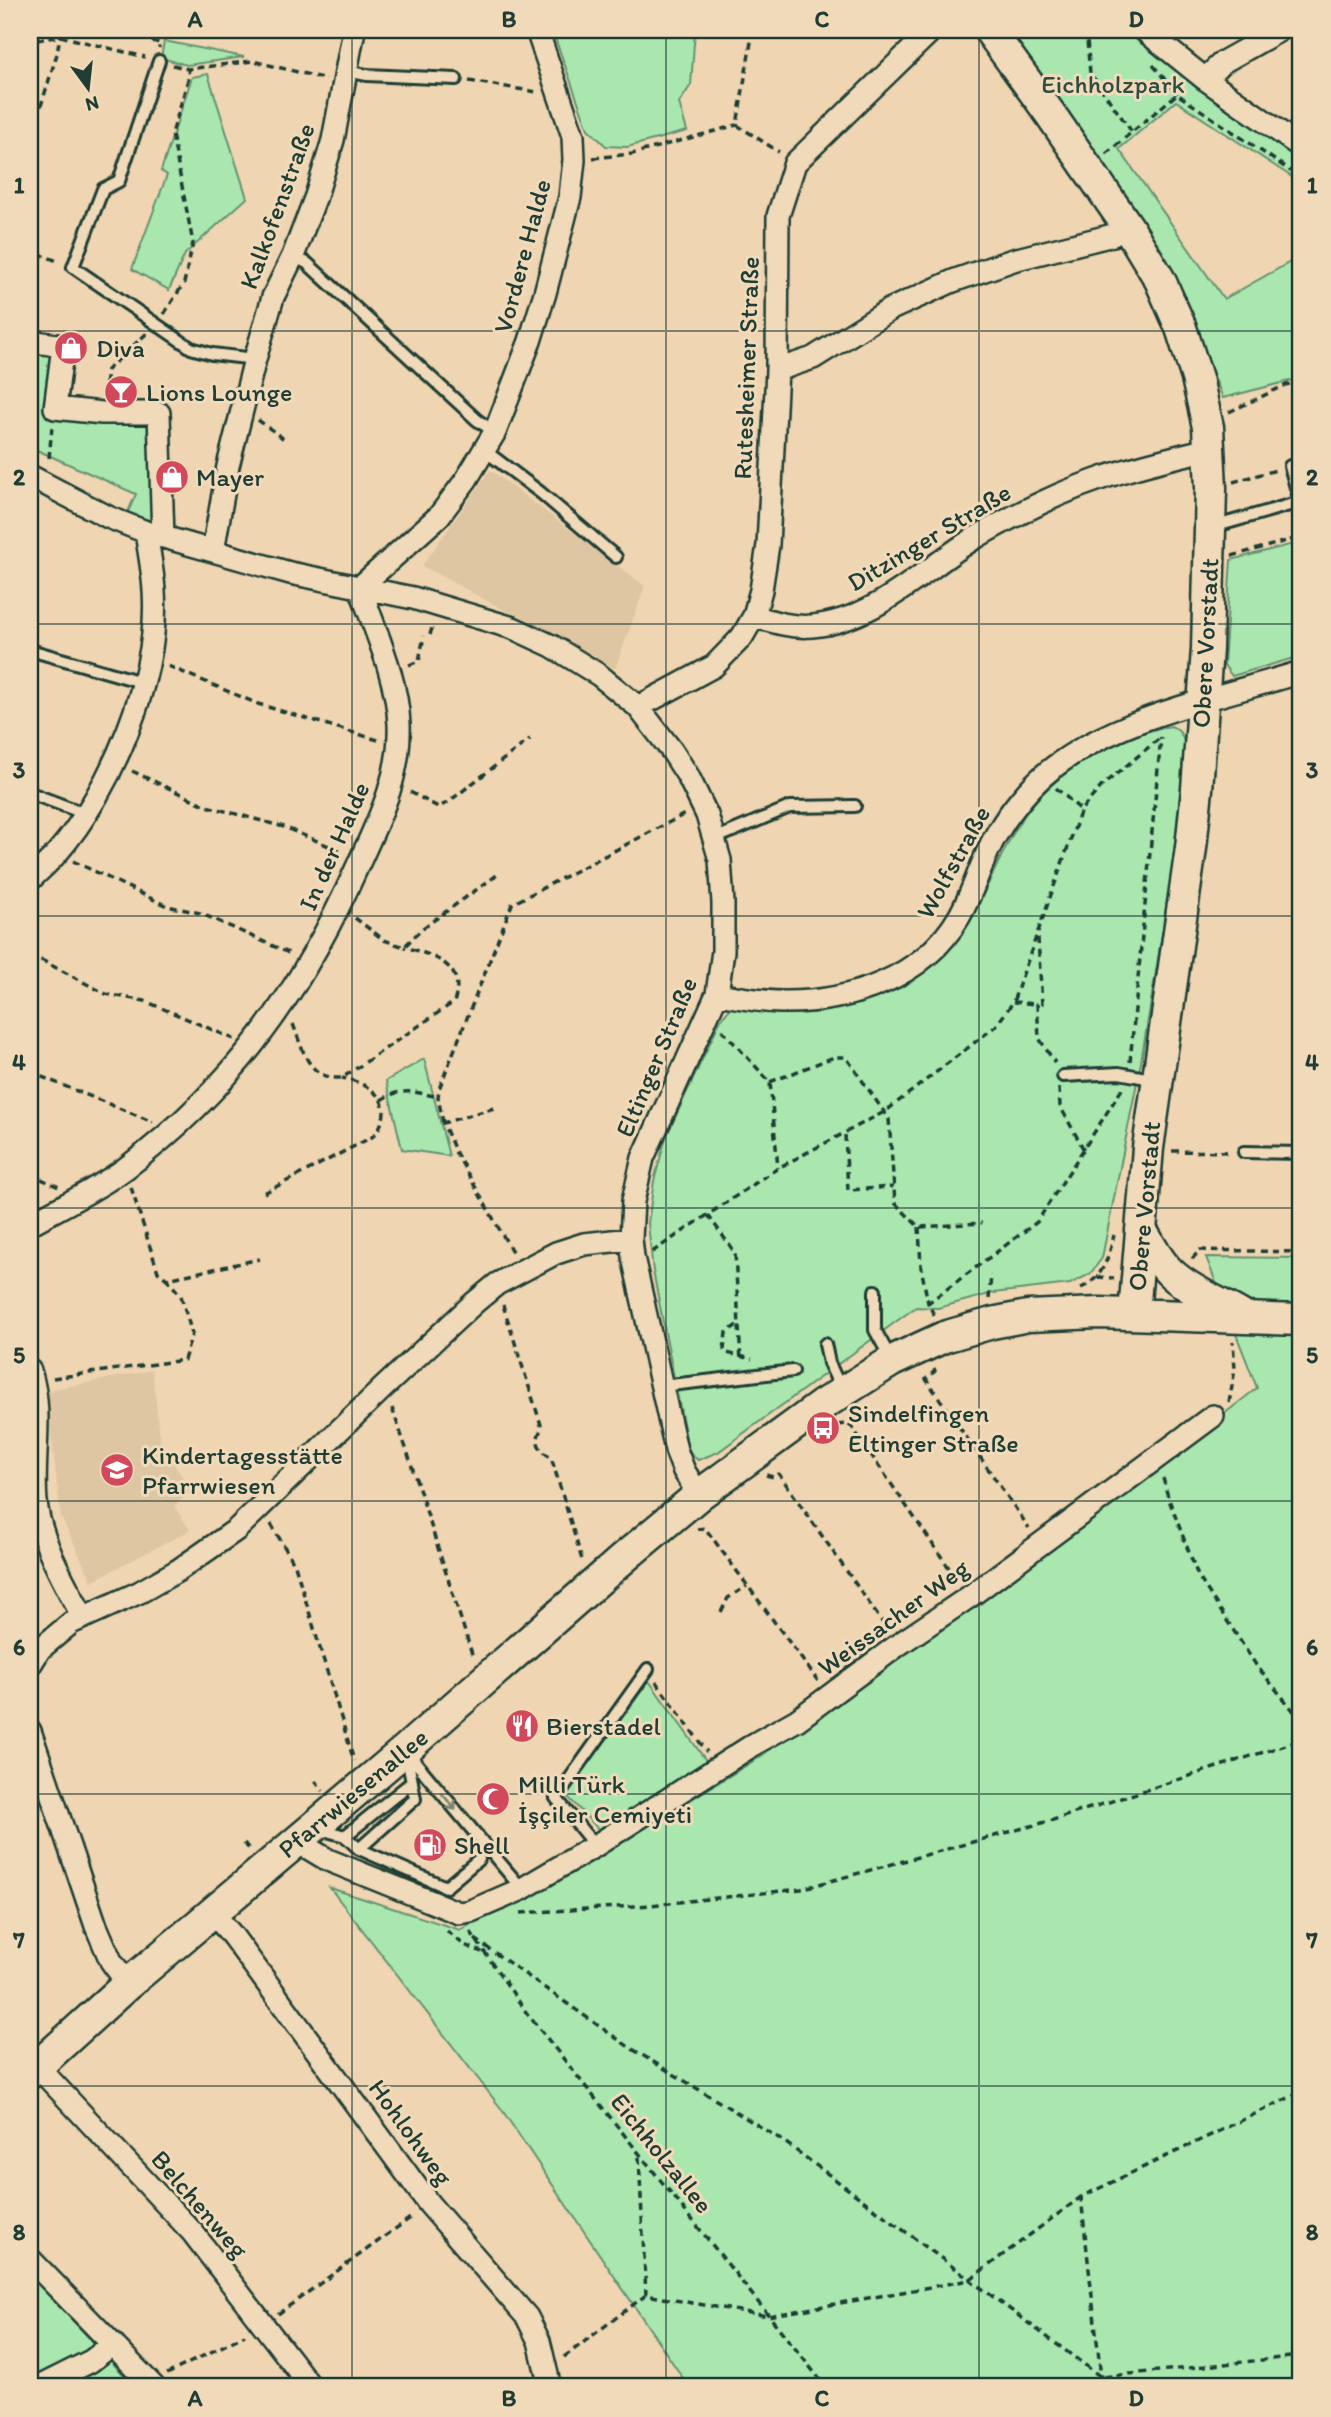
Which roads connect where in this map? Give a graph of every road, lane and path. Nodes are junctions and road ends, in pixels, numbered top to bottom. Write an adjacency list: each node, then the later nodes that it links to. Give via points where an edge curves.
1 (40, 30): 13 (path)
2 (61, 30): 12 (path)
3 (153, 30): 15 (path, via 151,41 160,43)
4 (354, 30): 18 (street, Kalkofenstraße)
5 (539, 30): 21 (street, Vordere Halde)
6 (753, 30): 23 (path)
7 (932, 30): 29 (street, Rutesheimer Straße)
8 (989, 30): 31 (main road, Obere Vorstadt)
9 (1086, 30): 24 (path, via 1090,73)
10 (1144, 30): 20 (street)
11 (1280, 30): 20 (street, via 1223,62)
12 (60, 36): 13 (path); 15 (path); 25 (path)
13 (37, 40): 14 (path)
14 (30, 58)
15 (158, 60): 16 (path); 34 (lane, via 119,181 103,189)
16 (188, 69): 18 (path, via 253,61); 35 (path, via 172,134 194,243 184,282)
17 (1160, 73): 22 (path)
18 (346, 77): 19 (lane); 33 (street, Kalkofenstraße, via 333,140)
19 (456, 79): 21 (path)
20 (1205, 79): 26 (street)
21 (557, 91): 28 (street, Vordere Halde, via 573,136)
22 (1177, 94): 24 (path); 30 (path)
23 (737, 125): 28 (path, via 632,154); 29 (path)
24 (1132, 132): 27 (path)
25 (30, 141)
26 (1301, 147)
27 (1112, 149)
28 (574, 160): 44 (street, Vordere Halde, via 570,197 545,293)
29 (795, 163): 39 (street, Rutesheimer Straße, via 779,216)
30 (1301, 178)
31 (1128, 228): 39 (street, via 953,281 891,309 813,358); 46 (main road, Obere Vorstadt, via 1160,280 1181,328 1206,416)
32 (30, 256): 34 (path, via 32,251)
33 (293, 256): 37 (street, Kalkofenstraße, via 273,297); 44 (lane, via 307,263)
34 (73, 267): 35 (lane)
35 (156, 324): 37 (lane, via 191,348); 38 (path)
36 (30, 341): 41 (street, via 63,346)
37 (254, 359): 42 (street, Kalkofenstraße)
38 (107, 370)
39 (777, 370): 60 (street, Rutesheimer Straße, via 768,545)
40 (1301, 380): 43 (path)
41 (55, 408): 48 (path); 54 (street, via 159,413)
42 (242, 409): 45 (path); 56 (street, Kalkofenstraße)
43 (1234, 410)
44 (495, 432): 47 (street, Vordere Halde)
45 (284, 439)
46 (1209, 449): 52 (main road, Obere Vorstadt); 60 (street, Ditzinger Straße, via 1102,476 1040,503 971,540 860,613 813,626)
47 (484, 450): 57 (lane); 59 (street, Vordere Halde, via 439,516)
48 (49, 458)
49 (1290, 466): 53 (lane, via 1300,502)
50 (1268, 472): 52 (path)
51 (30, 476): 54 (street, via 108,517)
52 (1211, 488): 53 (main road, Obere Vorstadt)
53 (1210, 528): 58 (main road, Obere Vorstadt)
54 (154, 535): 56 (street); 63 (street)
55 (1301, 537): 58 (path)
56 (213, 551): 59 (street)
57 (616, 557)
58 (1209, 562): 67 (main road, Obere Vorstadt)
59 (360, 587): 65 (street, In der Halde); 68 (street, Eltinger Straße, via 513,628 574,658)
60 (754, 616): 68 (street, Rutesheimer Straße, via 742,637 714,666)
61 (424, 636): 65 (path, via 419,661)
62 (30, 650): 66 (lane)
63 (149, 660): 66 (street); 70 (path, via 258,705)
64 (1301, 672): 67 (street, Wolfstraße)
65 (390, 674): 70 (street, In der Halde, via 398,707)
66 (145, 683): 71 (street)
67 (1203, 702): 72 (street, Wolfstraße, via 1139,722 1076,751); 98 (main road, Obere Vorstadt, via 1191,848)
68 (638, 707): 75 (street, Eltinger Straße, via 672,751)
69 (530, 739): 73 (path, via 438,807)
70 (398, 744): 73 (street, In der Halde)
71 (114, 763): 78 (street); 81 (path, via 207,806 284,827)
72 (1043, 777): 77 (path); 89 (street, Wolfstraße, via 996,835 959,918 920,960 890,980 857,993 813,1001 778,1002)
73 (393, 783): 81 (street, In der Halde)
74 (30, 793): 78 (lane)
75 (703, 805): 79 (street, Eltinger Straße); 100 (path, via 512,904)
76 (855, 806): 79 (lane, via 790,807)
77 (1081, 810): 85 (path); 98 (path, via 1102,786 1161,737 1132,1024)
78 (86, 814): 80 (street)
79 (714, 839): 89 (street, Eltinger Straße, via 723,902)
80 (57, 853): 83 (street); 88 (path, via 167,906 200,913)
81 (361, 860): 84 (street, In der Halde)
82 (497, 875): 86 (path)
83 (30, 880)
84 (340, 906): 86 (path, via 384,940); 88 (street, In der Halde)
85 (1038, 936): 90 (path); 91 (path, via 1042,1005)
86 (404, 947): 97 (path, via 436,957 449,968 457,978 454,1002)
87 (30, 954): 94 (path, via 106,993 145,1001 210,1027)
88 (309, 962): 92 (street, In der Halde)
89 (718, 994): 93 (street, Eltinger Straße)
90 (1013, 1002): 91 (path); 103 (path, via 996,1026)
91 (1037, 1004): 96 (path, via 1039,1038)
92 (279, 1012): 94 (street, In der Halde); 97 (path, via 291,1019 309,1066 331,1079)
93 (708, 1016): 99 (path); 122 (street, Eltinger Straße, via 643,1158 634,1201)
94 (249, 1049): 105 (street, In der Halde, via 212,1093)
95 (30, 1072): 105 (path, via 145,1117)
96 (1060, 1076): 98 (lane, via 1119,1073); 108 (path, via 1060,1106)
97 (342, 1078): 101 (path, via 358,1081)
98 (1143, 1078): 107 (main road, Obere Vorstadt); 108 (path, via 1111,1109)
99 (770, 1082): 103 (path, via 846,1056); 111 (path)
100 (438, 1097): 101 (path, via 399,1091); 104 (path)
101 (381, 1100): 115 (path, via 382,1126 372,1137)
102 (495, 1108): 104 (path)
103 (886, 1111): 106 (path); 114 (path)
104 (443, 1123): 125 (path)
105 (170, 1132): 112 (street, In der Halde)
106 (845, 1135): 111 (path); 114 (path, via 848,1190)
107 (1149, 1148): 109 (path); 121 (main road, Obere Vorstadt)
108 (1084, 1150): 132 (path, via 1037,1222)
109 (1244, 1152): 110 (lane)
110 (1301, 1153)
111 (778, 1168): 117 (path)
112 (124, 1169): 116 (street, In der Halde); 128 (path, via 158,1272)
113 (30, 1174): 116 (path)
114 (893, 1187): 120 (path, via 895,1203)
115 (264, 1194)
116 (76, 1199): 119 (street, In der Halde)
117 (708, 1215): 122 (path, via 648,1254); 135 (path, via 735,1253)
118 (982, 1223): 120 (path)
119 (30, 1224)
120 (919, 1227): 132 (path)
121 (1141, 1230): 127 (main road); 133 (main road, Obere Vorstadt)
122 (632, 1248): 125 (street, via 584,1244); 144 (street, Eltinger Straße)
123 (1301, 1252): 127 (path, via 1200,1250)
124 (260, 1259): 128 (path)
125 (522, 1269): 129 (street)
126 (991, 1275): 131 (path)
127 (1176, 1277): 136 (main road, via 1212,1298)
128 (167, 1279): 143 (path, via 181,1296 192,1334 184,1360)
129 (497, 1284): 145 (street); 154 (path, via 542,1428 537,1442 541,1452 551,1457)
130 (875, 1291): 141 (lane, via 876,1330)
131 (990, 1301)
132 (928, 1303): 137 (path)
133 (1134, 1314): 136 (main road, Pfarrwiesenallee); 137 (main road, Pfarrwiesenallee, via 1028,1316)
134 (1301, 1320): 136 (main road, Pfarrwiesenallee)
135 (738, 1325): 139 (path); 139 (path, via 726,1333 723,1345 727,1353)
136 (1239, 1327): 148 (path, via 1235,1369)
137 (933, 1342): 141 (main road, Pfarrwiesenallee); 153 (path, via 935,1371 926,1379)
138 (825, 1344): 146 (lane)
139 (741, 1357): 140 (path)
140 (754, 1360)
141 (892, 1361): 146 (main road, Pfarrwiesenallee)
142 (793, 1371): 144 (lane)
143 (32, 1376): 147 (street)
144 (662, 1386): 151 (street, Eltinger Straße)
145 (384, 1387): 152 (street); 160 (path)
146 (833, 1399): 149 (main road, Pfarrwiesenallee); 156 (path, via 837,1426 852,1427)
147 (32, 1403): 158 (street, via 36,1503 46,1539)
148 (1221, 1413): 153 (street, Weissacher Weg)
149 (751, 1456): 151 (main road, Pfarrwiesenallee); 159 (path, via 764,1475 779,1474)
150 (1161, 1471): 164 (path, via 1198,1576 1256,1664)
151 (688, 1504): 155 (path, via 688,1528 705,1528); 167 (main road, Pfarrwiesenallee)
152 (260, 1508): 158 (street, via 177,1571); 168 (path, via 295,1565)
153 (1040, 1544): 156 (street, Weissacher Weg)
154 (584, 1569)
155 (747, 1586): 157 (path, via 728,1598); 163 (path)
156 (969, 1597): 159 (street, Weissacher Weg)
157 (721, 1612)
158 (83, 1617): 161 (street, via 40,1648)
159 (898, 1645): 163 (street, Weissacher Weg)
160 (475, 1662)
161 (30, 1665)
162 (648, 1669): 169 (path); 175 (lane, via 556,1798)
163 (830, 1697): 169 (street, Weissacher Weg)
164 (1301, 1720)
165 (30, 1731): 181 (street, via 96,1926 111,1961)
166 (1301, 1740): 180 (path, via 1053,1820 801,1889)
167 (405, 1750): 171 (lane); 173 (main road, Pfarrwiesenallee); 178 (lane, one-way to 178)
168 (355, 1766)
169 (718, 1768): 175 (street, Weissacher Weg)
170 (315, 1782): 172 (path)
171 (412, 1782): 174 (lane); 176 (lane, via 415,1799)
172 (324, 1793)
173 (307, 1833): 174 (lane); 178 (street, Weissacher Weg, via 308,1848 328,1860 459,1913); 179 (main road, Pfarrwiesenallee)
174 (345, 1836): 176 (lane)
175 (595, 1846): 178 (street, Weissacher Weg)
176 (359, 1849): 177 (lane, via 446,1887)
177 (480, 1859)
178 (522, 1889)
179 (218, 1904): 181 (main road, Pfarrwiesenallee); 186 (street, Hohlohweg, via 231,1934)
180 (517, 1913)
181 (128, 1984): 182 (main road, Pfarrwiesenallee)
182 (33, 2069): 191 (street, Belchenweg, via 193,2233)
183 (1301, 2092): 185 (path)
184 (639, 2155): 188 (path, Eichholzallee, via 526,2012 475,1938 629,2047 782,2140); 189 (path); 190 (path, Eichholzallee)
185 (1081, 2197): 188 (path); 194 (path)
186 (429, 2204): 191 (path); 195 (street, Hohlohweg, via 527,2318 535,2330)
187 (30, 2259): 192 (street)
188 (969, 2280): 190 (path); 194 (path)
189 (646, 2295): 190 (path); 195 (path)
190 (768, 2316): 199 (path, Eichholzallee)
191 (264, 2325): 196 (path); 198 (street, Belchenweg)
192 (113, 2344): 196 (street); 197 (street, via 91,2361)
193 (1301, 2356): 194 (path)
194 (1101, 2377): 200 (path)
195 (548, 2379)
196 (152, 2385)
197 (39, 2387)
198 (311, 2387)
199 (826, 2387)
200 (1087, 2387)

